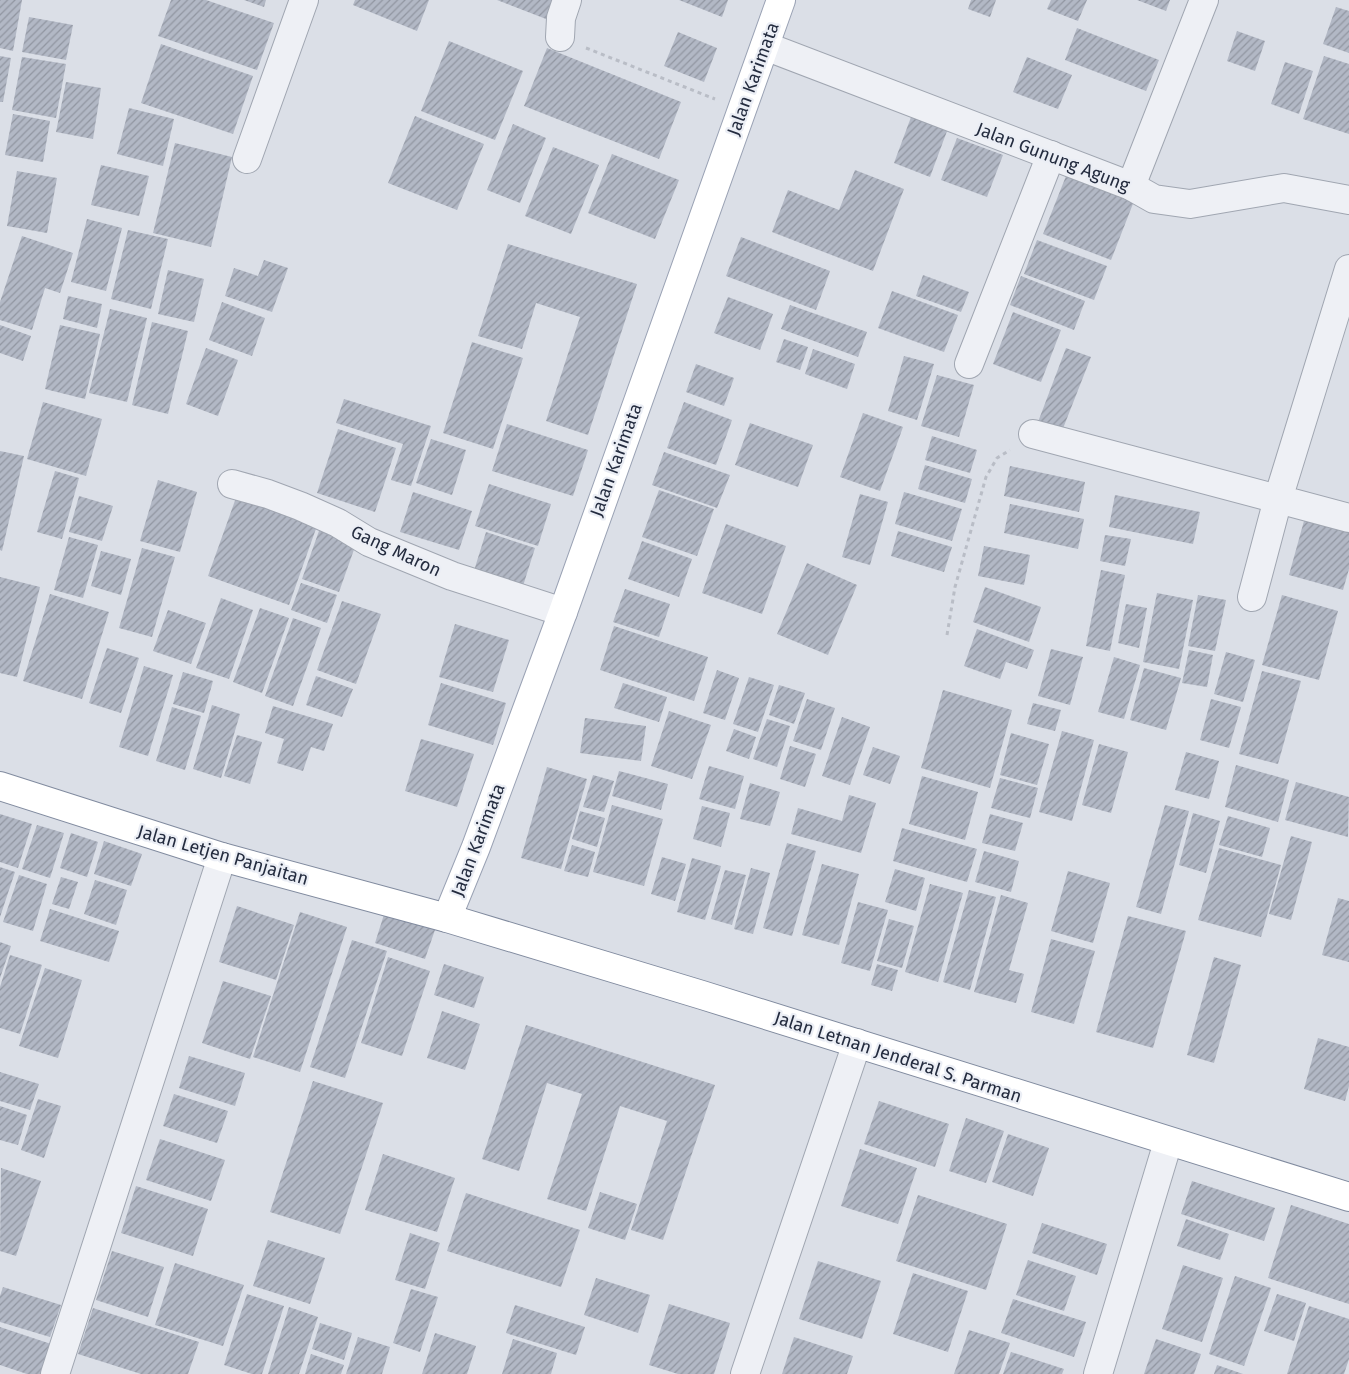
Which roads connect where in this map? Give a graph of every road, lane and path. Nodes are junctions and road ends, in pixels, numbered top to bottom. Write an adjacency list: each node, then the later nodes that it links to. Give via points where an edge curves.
1 (304, 0): 9 (street)
2 (568, 0): 5 (street, via 561,18)
3 (781, 0): 6 (main road, Jalan Karimata)
4 (1204, 0): 10 (street)
5 (560, 37): 7 (path)
6 (765, 46): 7 (main road, Jalan Karimata); 8 (street, Jalan Gunung Agung)
7 (742, 109): 19 (main road, Jalan Karimata)
8 (1050, 156): 10 (street, Jalan Gunung Agung); 13 (street)
9 (246, 159)
10 (1130, 186): 11 (street, Jalan Gunung Agung, via 1154,199 1190,204 1284,188)
11 (1349, 200)
12 (1349, 268): 16 (street)
13 (969, 364)
14 (1033, 434): 16 (street); 20 (path, via 997,458 986,476 955,586)
15 (232, 484): 19 (street, Gang Maron, via 300,506 338,523 369,542 452,576)
16 (1278, 499): 17 (street); 18 (street)
17 (1349, 518)
18 (1252, 597)
19 (563, 612): 23 (main road, Jalan Karimata)
20 (947, 635)
21 (0, 786): 22 (main road, Jalan Letjen Panjaitan)
22 (222, 857): 23 (main road, Jalan Letjen Panjaitan); 27 (street)
23 (447, 918): 24 (main road, Jalan Letnan Jenderal S. Parman)
24 (857, 1043): 25 (main road, Jalan Letnan Jenderal S. Parman); 28 (street)
25 (1168, 1142): 26 (main road, Jalan Letnan Jenderal S. Parman); 29 (street)
26 (1349, 1197)
27 (55, 1374)
28 (745, 1374)
29 (1098, 1374)

